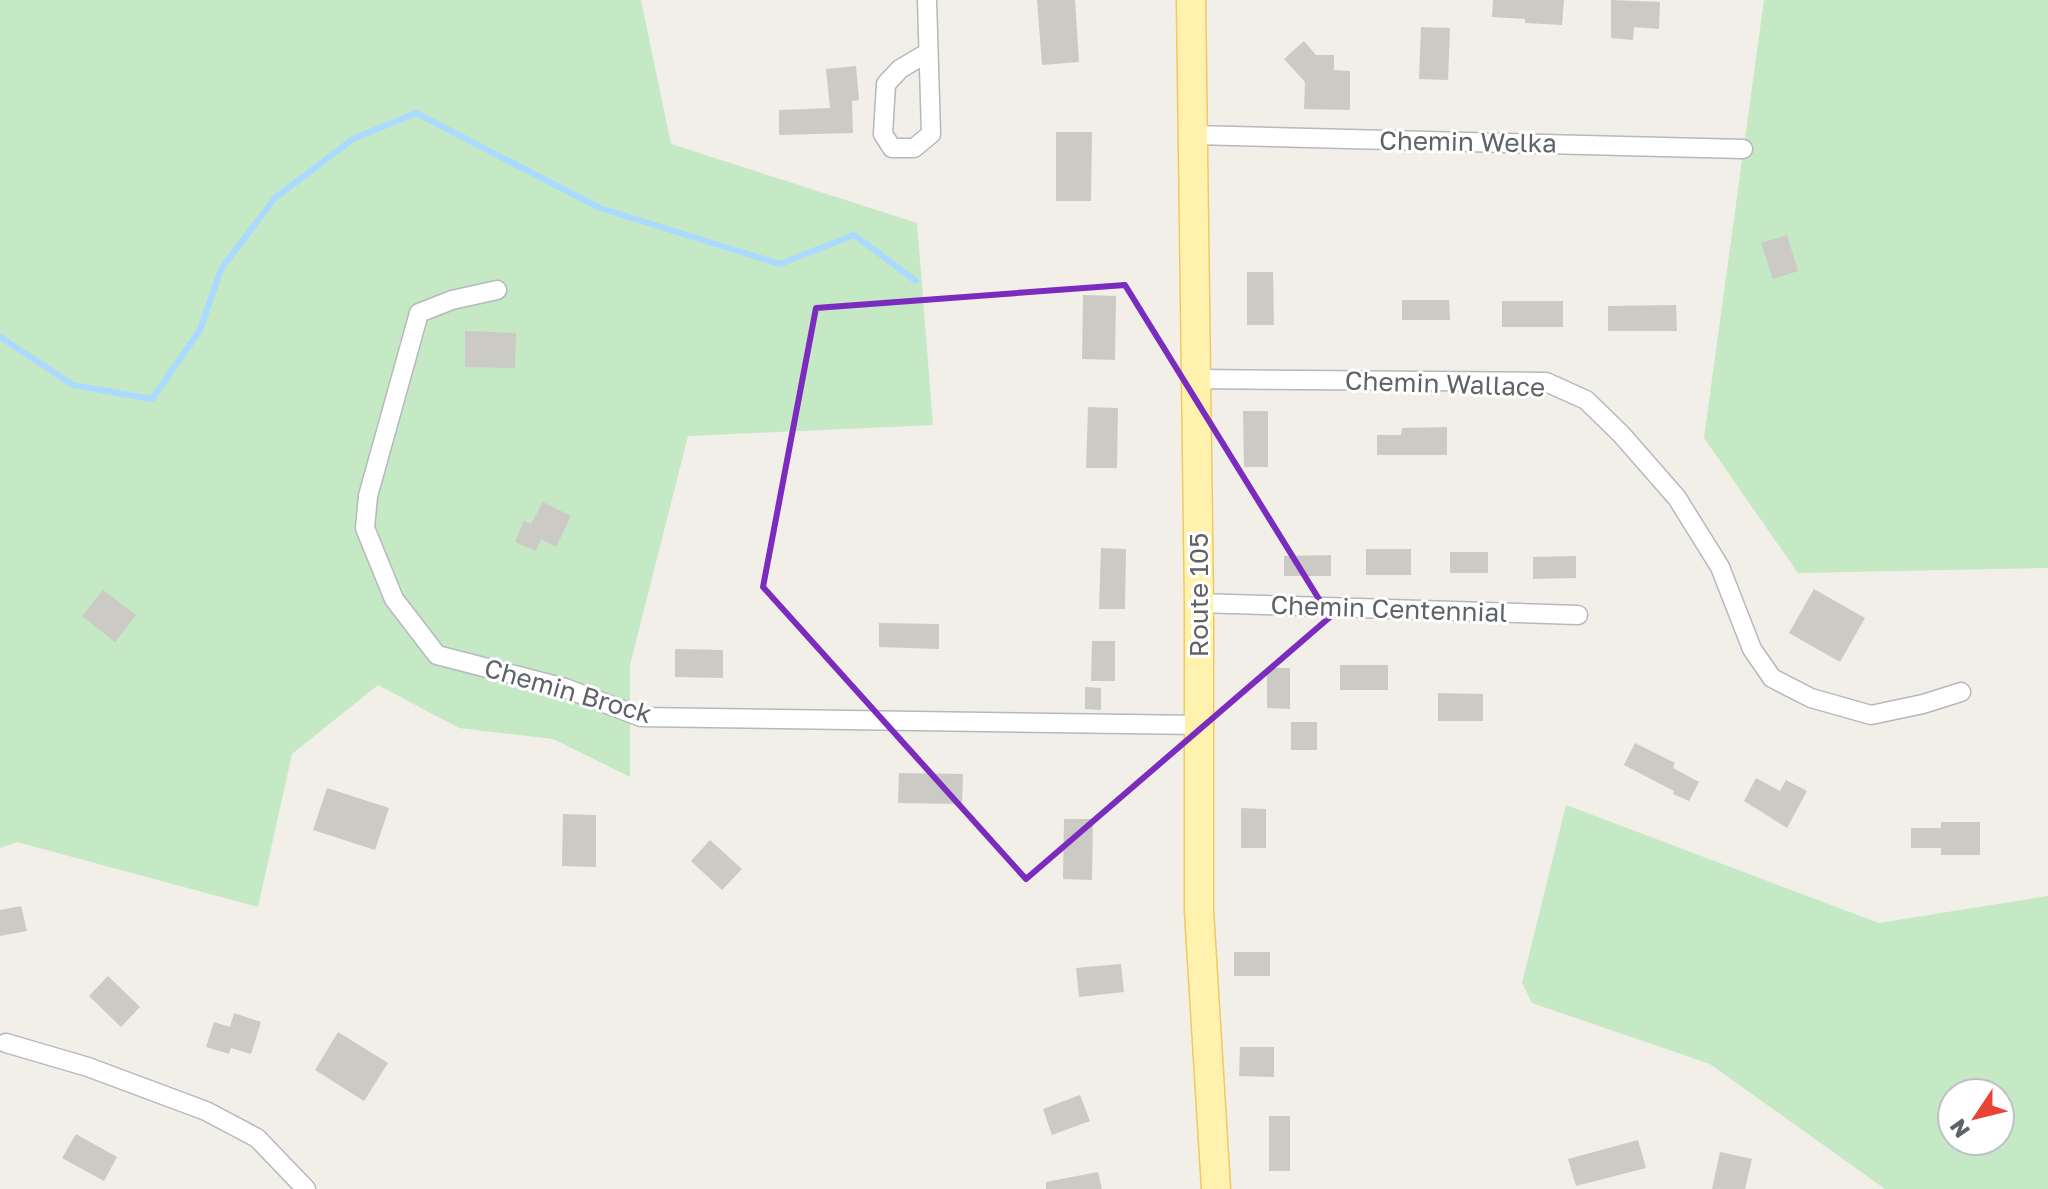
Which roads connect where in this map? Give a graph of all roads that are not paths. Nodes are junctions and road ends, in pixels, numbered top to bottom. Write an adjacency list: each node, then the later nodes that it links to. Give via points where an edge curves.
1 (927, 0): 3 (street)
2 (1191, 0): 4 (main road, Route 105)
3 (927, 53): 3 (street, via 886,84 883,134 892,148 914,148 931,134)
4 (1194, 135): 5 (street, Chemin Welka); 7 (main road, Route 105)
5 (1743, 149)
6 (497, 290): 11 (street, Chemin Brock, via 419,313 368,496 365,528 394,599 437,655 565,688 641,717)
7 (1196, 379): 8 (main road, Route 105); 10 (street, Chemin Wallace, via 1546,382 1586,400 1677,498 1720,567 1752,649 1772,678 1811,698 1871,715)
8 (1199, 603): 9 (street, Chemin Centennial); 11 (main road, Route 105)
9 (1578, 615)
10 (1961, 692)
11 (1199, 725): 14 (main road, Route 105, via 1199,911)
12 (6, 1043): 13 (street, via 206,1111 257,1138)
13 (306, 1189)
14 (1216, 1189)

